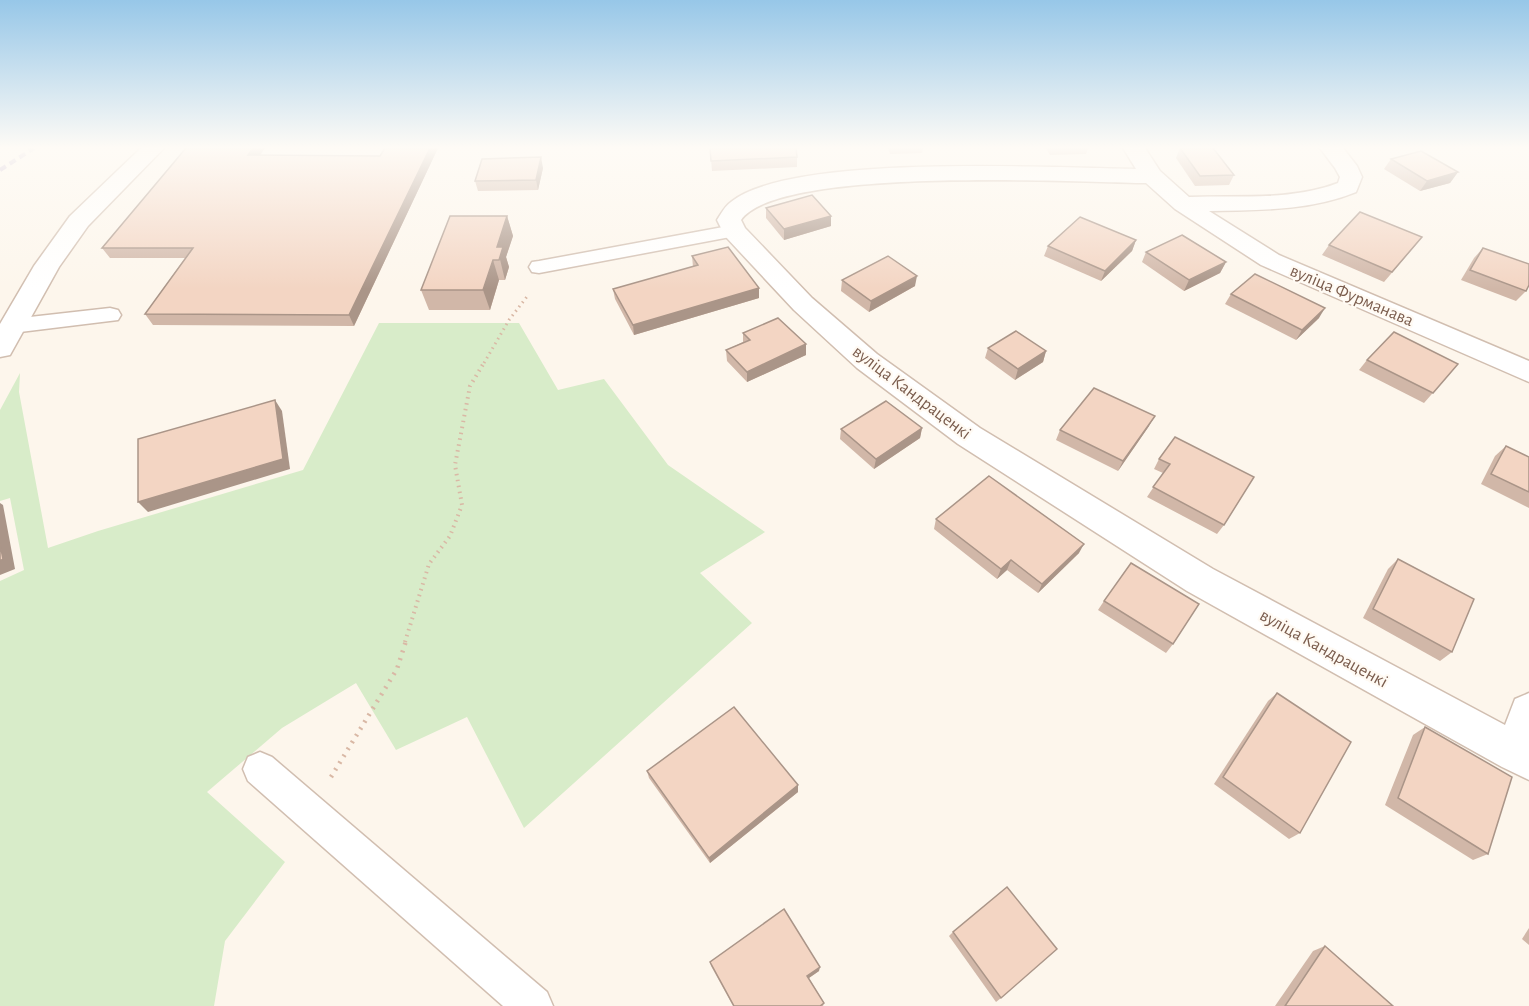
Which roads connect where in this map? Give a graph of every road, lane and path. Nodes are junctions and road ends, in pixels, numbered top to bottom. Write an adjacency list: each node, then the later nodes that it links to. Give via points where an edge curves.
1 (105, 195): 9 (street, via 79,221)
2 (763, 195): 6 (street, via 738,207 729,220)
3 (1173, 195): 5 (street, вуліца Фурманава)
4 (1330, 195): 5 (street, via 1304,200)
5 (1183, 204): 11 (street, вуліца Фурманава, via 1270,260)
6 (734, 231): 7 (lane); 13 (street, вуліца Кандраценкі, via 802,304 867,361 969,436 1200,580)
7 (545, 266): 15 (path, via 470,386 455,465 462,505 450,536 429,564 397,669)
8 (110, 315): 9 (lane)
9 (12, 326): 10 (street)
10 (0, 348)
11 (1529, 372)
12 (1529, 712): 13 (street)
13 (1522, 757)
14 (260, 769): 15 (lane)
15 (310, 812): 16 (lane)
16 (533, 1006)

